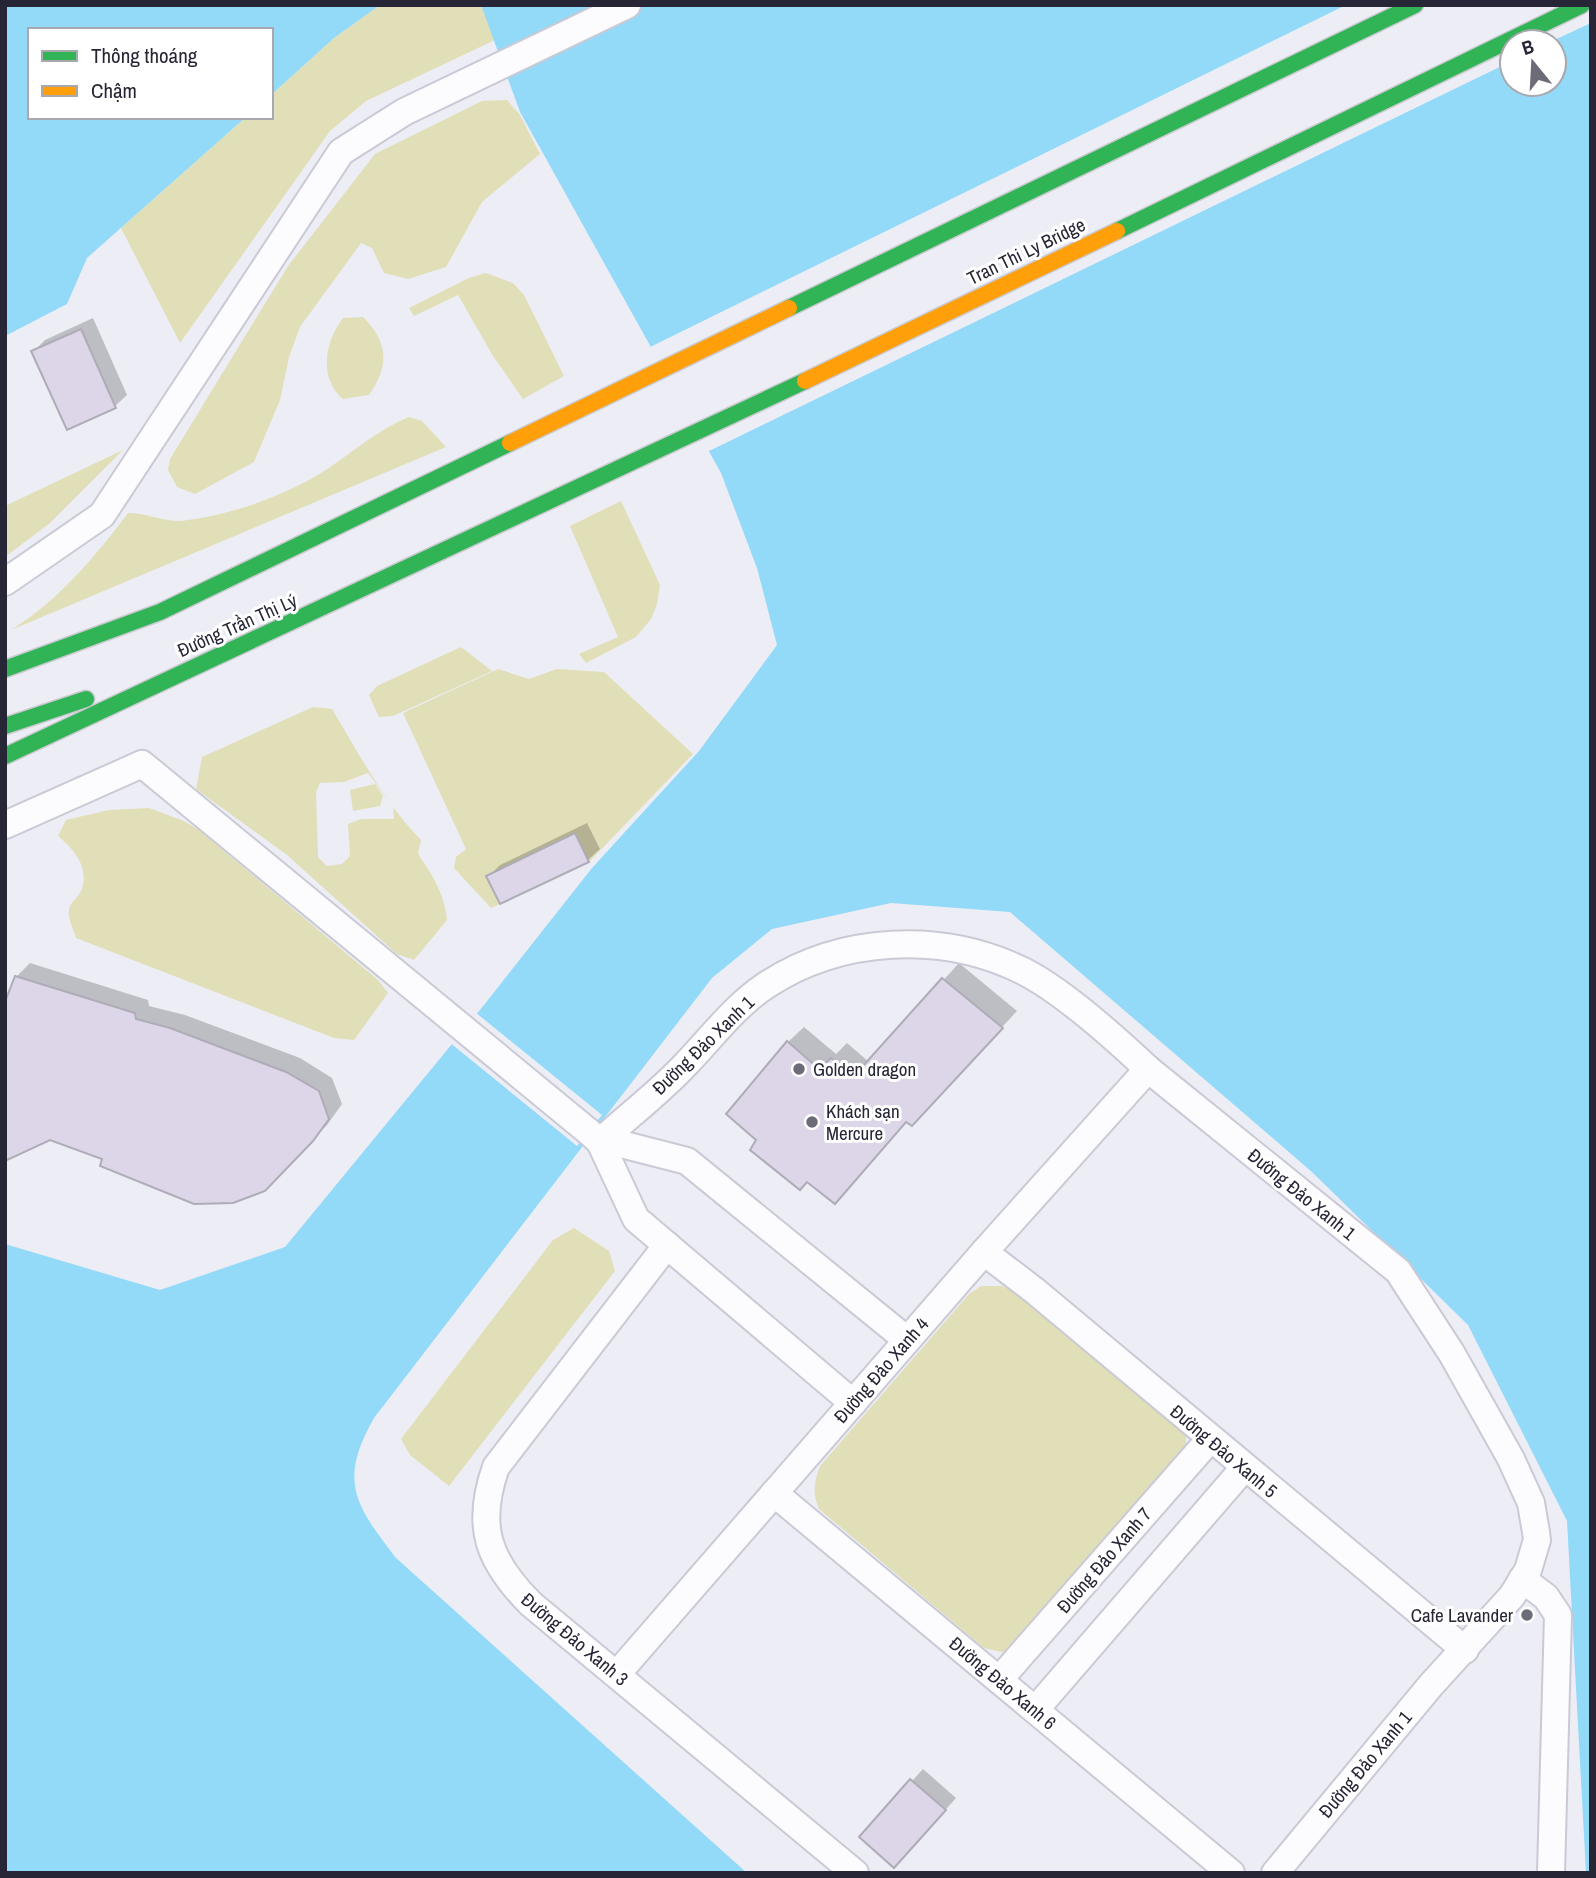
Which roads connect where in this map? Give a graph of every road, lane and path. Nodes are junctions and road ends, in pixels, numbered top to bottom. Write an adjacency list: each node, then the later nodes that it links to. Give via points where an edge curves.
1 (626, 5): 5 (street, via 404,112 341,152 102,514)
2 (1415, 5): 6 (main road)
3 (1582, 5): 4 (main road, Tran Thi Ly Bridge)
4 (487, 532): 7 (main road, Đường Trần Thị Lý)
5 (5, 582)
6 (160, 612): 8 (main road); 9 (main road)
7 (195, 666): 10 (main road); 11 (main road, Đường Trần Thị Lý)
8 (5, 669)
9 (51, 670)
10 (5, 726)
11 (5, 756)
12 (5, 825): 14 (street, via 142,764)
13 (1148, 1069): 14 (street, Đường Đảo Xanh 1, via 1024,971 947,947 866,946 814,960 763,987 685,1065); 16 (street, Đường Đảo Xanh 4); 22 (street, Đường Đảo Xanh 1, via 1378,1253 1416,1295 1511,1459 1531,1503 1537,1540)
14 (594, 1137): 15 (street, via 636,1219); 17 (street, via 687,1161)
15 (667, 1245): 18 (street); 24 (street, Đường Đảo Xanh 3, via 496,1467 485,1497 486,1529 495,1561 513,1586)
16 (984, 1252): 17 (street, Đường Đảo Xanh 4); 19 (street, Đường Đảo Xanh 5)
17 (907, 1340): 18 (street, Đường Đảo Xanh 4)
18 (853, 1403): 21 (street, Đường Đảo Xanh 4)
19 (1210, 1439): 20 (street, Đường Đảo Xanh 5); 25 (street, Đường Đảo Xanh 7)
20 (1244, 1468): 23 (street, Đường Đảo Xanh 5); 26 (street)
21 (774, 1493): 24 (street, Đường Đảo Xanh 4); 25 (street, Đường Đảo Xanh 6)
22 (1522, 1579): 23 (street, Đường Đảo Xanh 1); 30 (street, via 1546,1597 1558,1615)
23 (1465, 1650): 29 (street, Đường Đảo Xanh 1, via 1430,1685)
24 (617, 1674): 27 (street, Đường Đảo Xanh 3)
25 (999, 1680): 26 (street, Đường Đảo Xanh 6)
26 (1035, 1710): 28 (street, Đường Đảo Xanh 6)
27 (855, 1873)
28 (1231, 1873)
29 (1275, 1873)
30 (1552, 1873)

